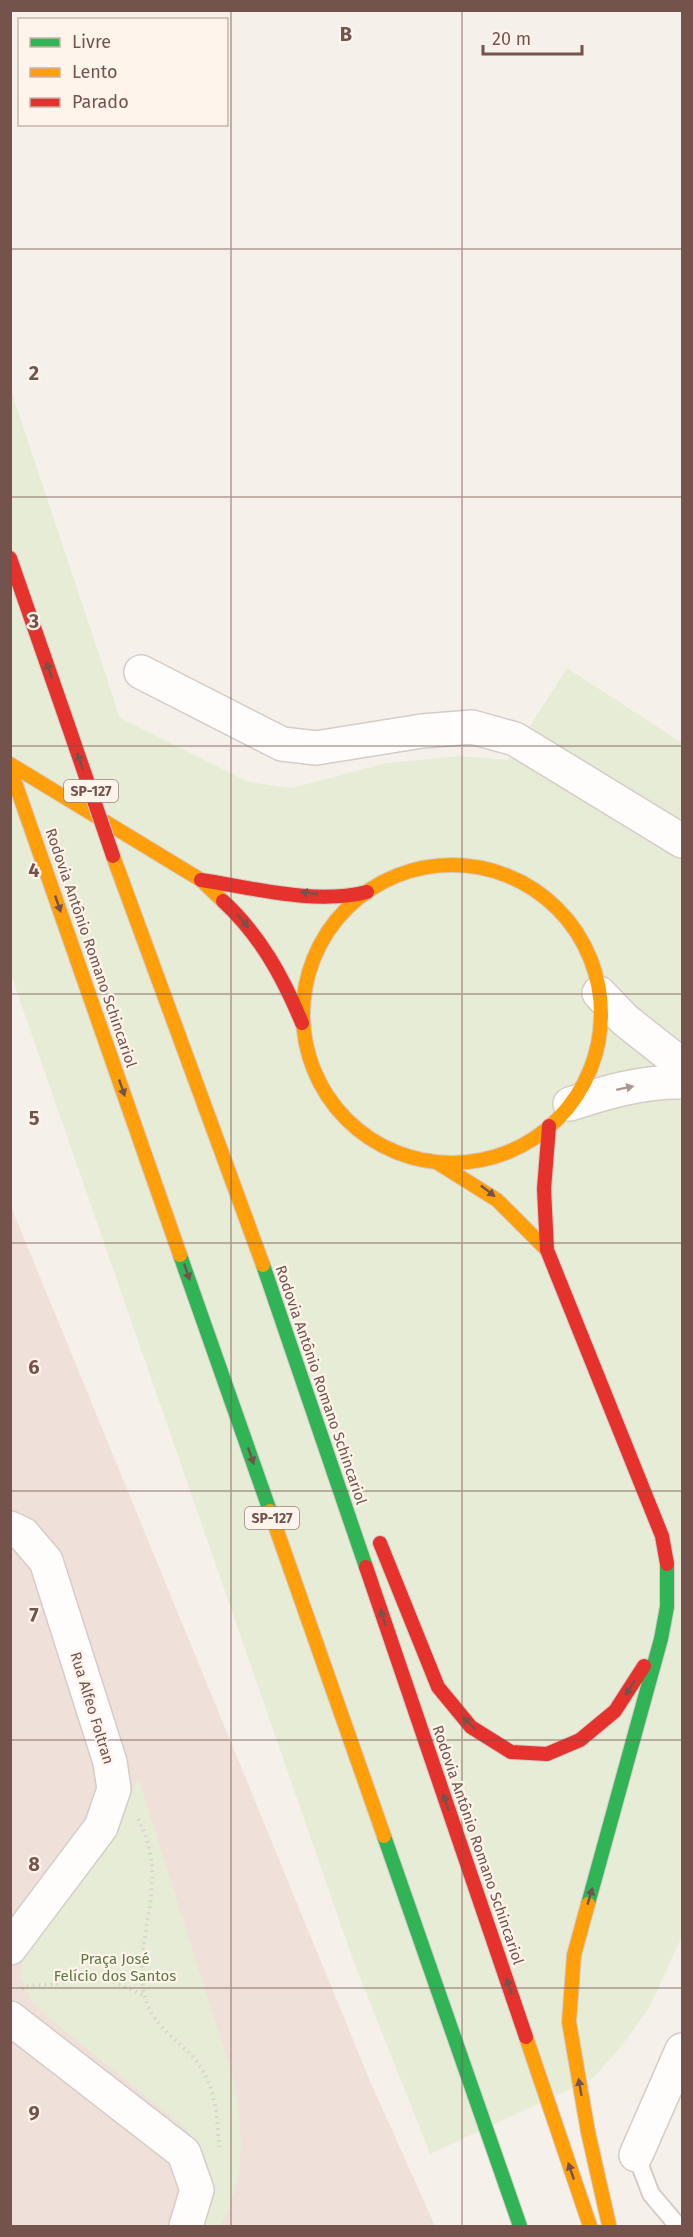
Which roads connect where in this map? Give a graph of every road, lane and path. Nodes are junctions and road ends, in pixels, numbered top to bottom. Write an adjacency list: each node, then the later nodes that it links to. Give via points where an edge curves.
1 (10, 558): 14 (main road, Rodovia Antônio Romano Schincariol / SP-127, one-way to 1, bridge, via 113,856)
2 (141, 672): 4 (street, via 282,744 316,748 422,731 472,728 515,739)
3 (10, 766): 5 (main road); 27 (main road, Rodovia Antônio Romano Schincariol / SP-127, one-way to 27)
4 (682, 841)
5 (201, 880): 6 (main road, one-way to 5, via 356,896 313,894); 8 (main road, one-way to 8, via 263,946 286,984)
6 (367, 892): 7 (main road, via 391,878 444,864 499,872 547,898 566,918 593,966); 8 (main road, via 330,928 317,950 308,974)
7 (599, 993): 9 (street, via 646,1039); 11 (main road, via 596,1050 586,1079)
8 (303, 1026): 12 (main road, via 308,1055 319,1083 356,1128 408,1157)
9 (682, 1065)
10 (682, 1082): 11 (street, one-way to 10, via 605,1092)
11 (560, 1115): 12 (main road, via 525,1143 497,1156); 13 (main road, via 544,1189)
12 (438, 1163): 13 (main road, one-way to 13, via 473,1180 504,1204)
13 (547, 1250): 18 (main road, via 662,1536 668,1573)
14 (270, 1286): 15 (main road); 28 (main road, Rodovia Antônio Romano Schincariol / SP-127, one-way to 14)
15 (338, 1442)
16 (373, 1527): 18 (main road, one-way to 16, via 615,1711 580,1740 547,1754 511,1752 471,1727 438,1687)
17 (10, 1528): 19 (street, Rua Alfeo Foltran, via 23,1534 46,1561 110,1762)
18 (661, 1639): 29 (main road, one-way to 18, via 588,2132 569,2022 574,1955)
19 (114, 1789): 20 (street, Rua Alfeo Foltran, via 101,1827); 21 (path, via 129,1801 151,1855 152,1905 141,1971)
20 (10, 1948)
21 (145, 1996): 22 (path, via 96,1974 60,1984 25,1986); 25 (path, via 157,2024 194,2058 215,2098 220,2156 216,2174)
22 (14, 2006): 25 (street, via 184,2152)
23 (682, 2050): 24 (street)
24 (636, 2155): 30 (lane, via 651,2193)
25 (197, 2190): 26 (street)
26 (186, 2226)
27 (520, 2226)
28 (590, 2226)
29 (610, 2226)
30 (678, 2226)

